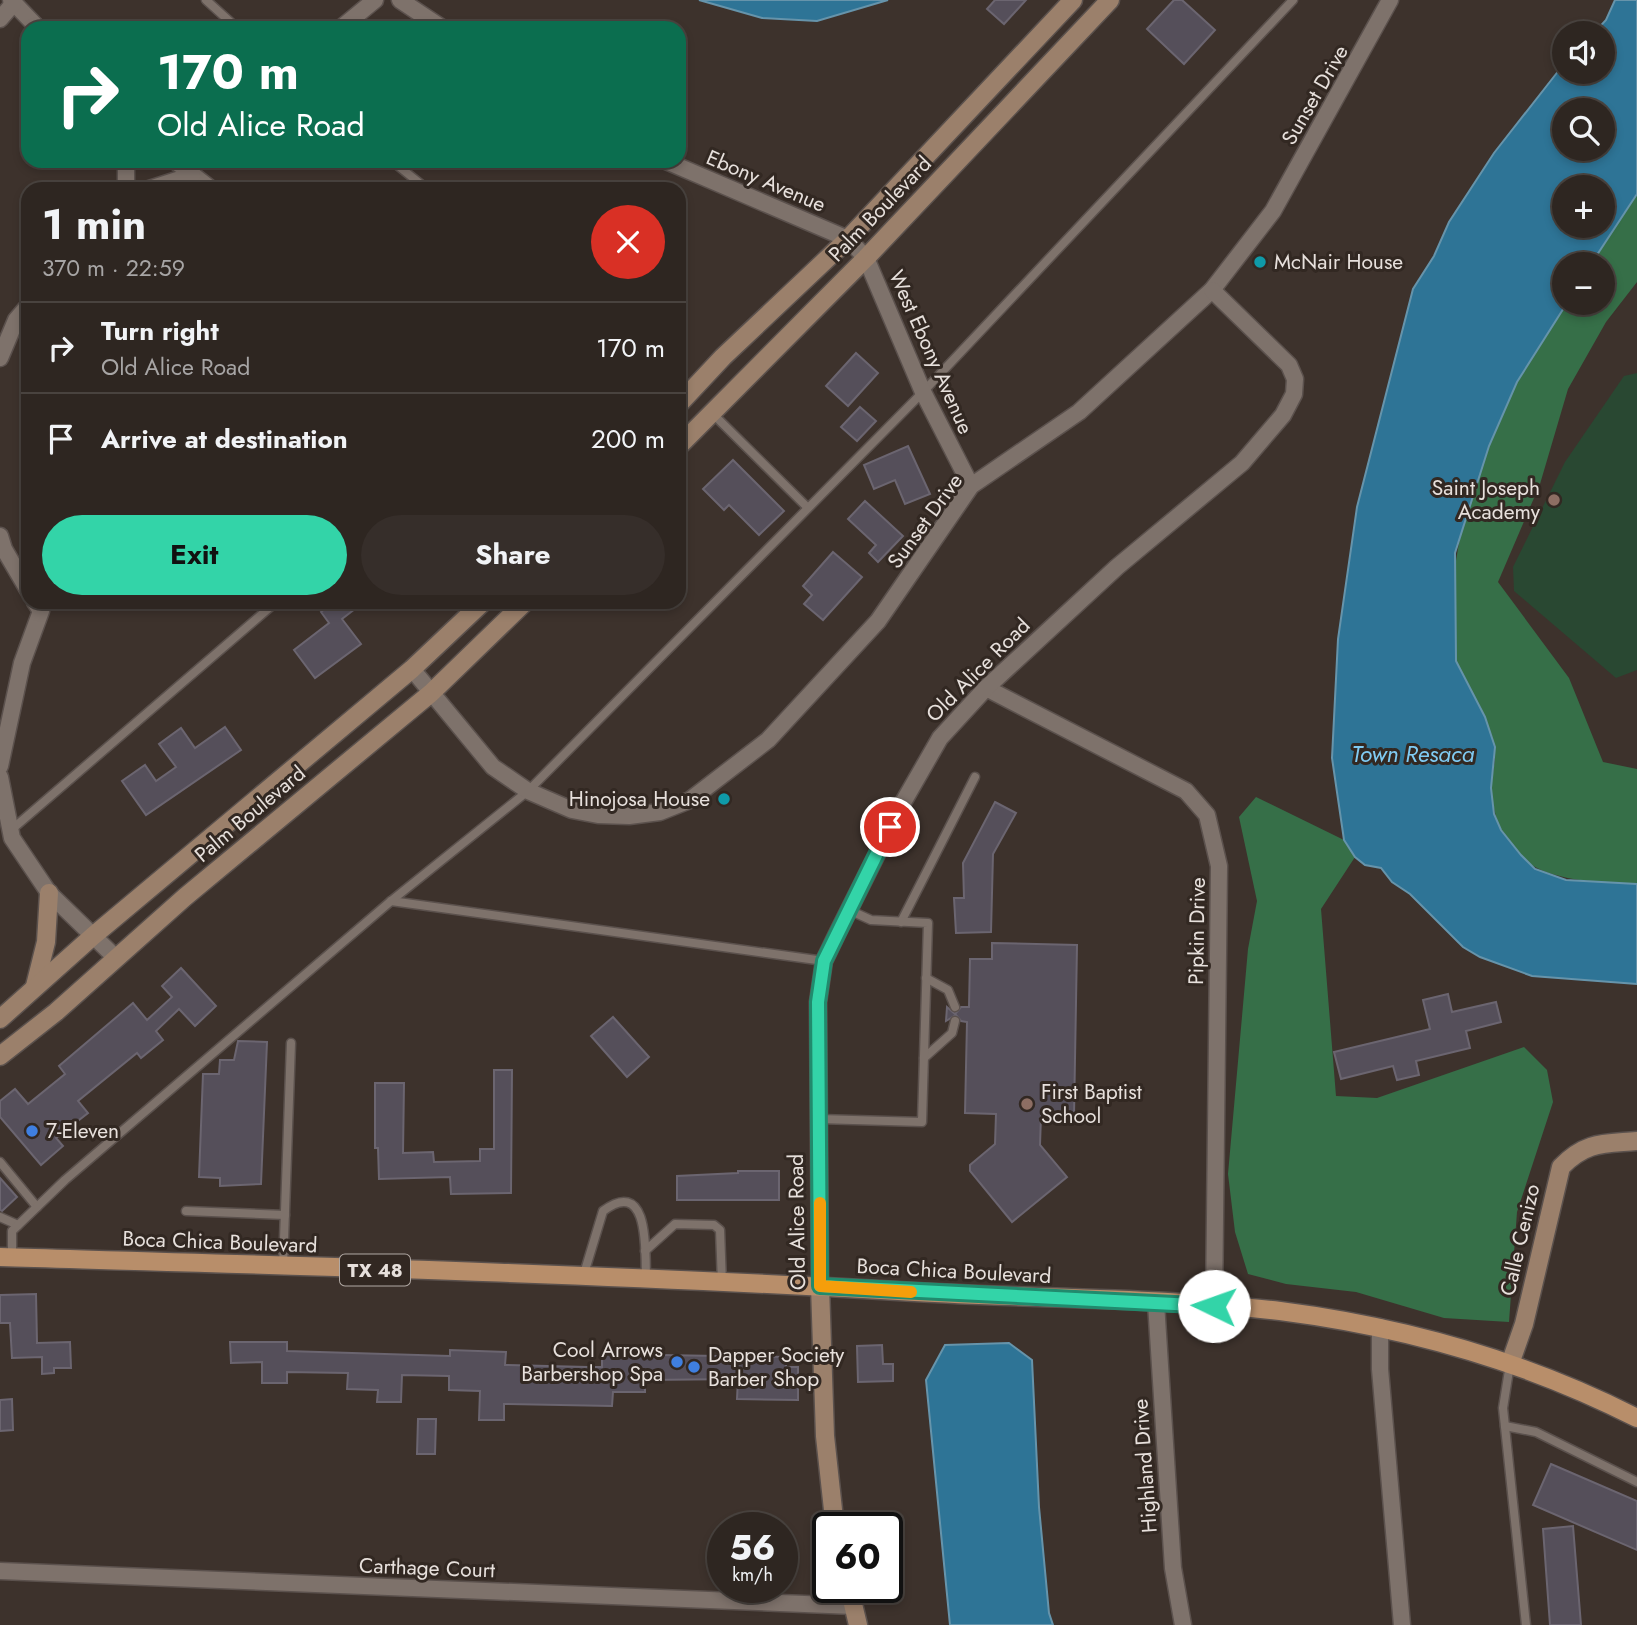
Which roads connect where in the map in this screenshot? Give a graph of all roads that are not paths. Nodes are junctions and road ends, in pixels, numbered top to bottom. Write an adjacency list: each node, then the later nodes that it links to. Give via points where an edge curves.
1 (206, 0): 11 (lane)
2 (375, 0): 12 (street)
3 (400, 0): 13 (street)
4 (1073, 0): 21 (main road, Palm Boulevard)
5 (1110, 0): 22 (main road, Palm Boulevard)
6 (1293, 0): 26 (lane)
7 (1390, 0): 23 (street, Sunset Drive, via 1273,211)
8 (12, 2): 9 (street); 10 (street)
9 (0, 19)
10 (31, 21)
11 (229, 21)
12 (350, 21)
13 (432, 21)
14 (184, 168): 17 (street)
15 (401, 168): 20 (lane)
16 (682, 168): 21 (street, Ebony Avenue)
17 (192, 174): 18 (street); 19 (street)
18 (169, 182)
19 (202, 182)
20 (418, 182)
21 (848, 239): 22 (street, West Ebony Avenue); 27 (main road, Palm Boulevard)
22 (866, 258): 26 (street, West Ebony Avenue); 28 (main road, Palm Boulevard)
23 (1212, 290): 30 (street, Sunset Drive, via 1079,412); 39 (street, Old Alice Road, via 1289,365 1295,379 1294,394 1283,415 1242,463 1116,567)
24 (21, 314): 25 (street)
25 (0, 358)
26 (923, 391): 30 (street, West Ebony Avenue); 31 (lane)
27 (686, 393)
28 (712, 413): 29 (main road, Palm Boulevard); 31 (lane)
29 (686, 439)
30 (971, 486): 44 (street, Sunset Drive, via 878,621 768,740 690,800 660,812 598,815 572,810)
31 (807, 507): 44 (lane)
32 (0, 536): 33 (street)
33 (21, 578)
34 (42, 609): 41 (street, via 22,663)
35 (268, 609): 45 (lane)
36 (476, 609): 38 (main road, Palm Boulevard)
37 (518, 609): 40 (main road, Palm Boulevard)
38 (412, 669): 40 (street, Sunset Drive); 50 (main road, Palm Boulevard)
39 (986, 688): 48 (street, Old Alice Road, via 940,738); 79 (street, Pipkin Drive, via 1186,791 1207,815 1219,866)
40 (431, 693): 44 (street, Sunset Drive, via 494,767); 51 (main road, Palm Boulevard)
41 (0, 766)
42 (0, 777): 45 (street)
43 (975, 777): 49 (lane)
44 (528, 790): 47 (lane)
45 (10, 831): 46 (street)
46 (49, 893): 50 (street); 54 (main road, via 46,942)
47 (391, 901): 52 (lane); 66 (lane)
48 (849, 911): 49 (lane, via 871,920); 52 (street, Old Alice Road)
49 (901, 922): 53 (lane, via 928,923)
50 (93, 936): 51 (street); 54 (main road, Palm Boulevard)
51 (116, 958): 59 (main road, Palm Boulevard)
52 (824, 961): 61 (street, Old Alice Road, via 818,1002)
53 (926, 978): 55 (lane, via 948,990); 60 (lane)
54 (34, 988): 56 (main road, Palm Boulevard)
55 (955, 1007)
56 (0, 1019)
57 (954, 1021): 60 (lane, via 952,1033)
58 (290, 1043): 68 (lane)
59 (0, 1056)
60 (924, 1058): 61 (lane, via 922,1122)
61 (819, 1119): 77 (street, Old Alice Road)
62 (1637, 1141): 81 (main road, Calle Cenizo, via 1590,1145 1561,1167 1524,1324)
63 (1, 1166): 64 (lane)
64 (17, 1182): 65 (lane); 66 (lane)
65 (9, 1188)
66 (37, 1207): 70 (lane)
67 (186, 1211): 68 (lane)
68 (285, 1215): 73 (lane)
69 (0, 1217): 70 (lane)
70 (18, 1224): 72 (lane)
71 (645, 1251): 74 (lane, via 644,1221 638,1209 610,1206 603,1211); 75 (lane); 76 (lane, via 675,1224 714,1225 720,1230)
72 (6, 1257): 73 (main road, Boca Chica Boulevard / TX 48)
73 (283, 1267): 74 (main road, Boca Chica Boulevard / TX 48)
74 (583, 1278): 75 (main road, Boca Chica Boulevard / TX 48)
75 (646, 1280): 76 (main road, Boca Chica Boulevard / TX 48)
76 (722, 1283): 77 (main road, Boca Chica Boulevard / TX 48)
77 (820, 1286): 78 (main road, Boca Chica Boulevard / TX 48); 85 (main road, Old Alice Road, via 823,1409)
78 (1156, 1303): 79 (main road, Boca Chica Boulevard / TX 48); 90 (street, Highland Drive, via 1173,1568)
79 (1214, 1306): 80 (main road, Boca Chica Boulevard / TX 48)
80 (1380, 1327): 81 (main road, Boca Chica Boulevard / TX 48); 91 (street)
81 (1510, 1364): 82 (main road, Boca Chica Boulevard / TX 48); 83 (lane)
82 (1637, 1418)
83 (1505, 1426): 84 (lane, via 1536,1432); 92 (lane)
84 (1637, 1482)
85 (833, 1512)
86 (0, 1571): 88 (street, Carthage Court)
87 (852, 1603): 88 (main road)
88 (853, 1606): 89 (main road)
89 (859, 1625)
90 (1183, 1625)
91 (1402, 1625)
92 (1526, 1625)

